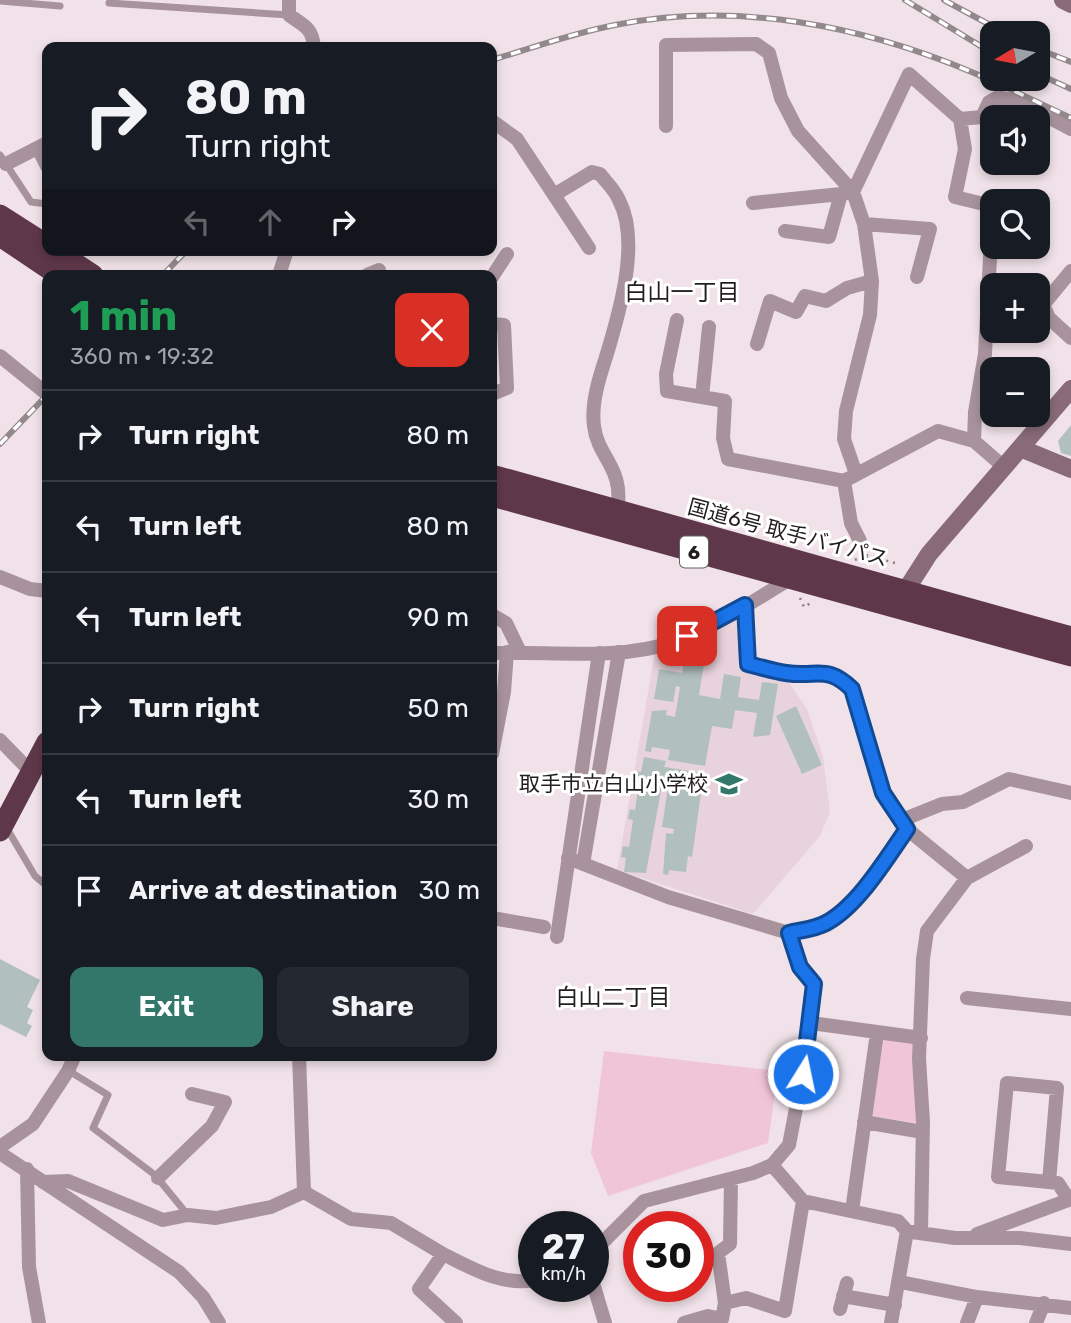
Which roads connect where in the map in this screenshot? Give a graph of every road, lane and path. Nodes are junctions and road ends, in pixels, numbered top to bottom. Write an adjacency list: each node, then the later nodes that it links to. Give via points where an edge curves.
1 (1063, 0): 4 (main road)
2 (0, 1): 5 (lane)
3 (110, 3): 6 (lane)
4 (1071, 4)
5 (60, 6)
6 (289, 7): 7 (street, via 313,33)
7 (314, 42)
8 (960, 119): 11 (street, via 982,117 989,102 998,97 1020,102); 14 (street, via 909,74); 18 (street, via 965,149 955,197)
9 (497, 125): 15 (street, via 516,139)
10 (666, 126): 14 (street, via 666,45 756,44 769,53 781,98 798,131)
11 (1071, 129)
12 (42, 145): 13 (street)
13 (3, 160): 16 (lane, via 30,202)
14 (847, 193): 17 (street); 20 (street); 21 (street, via 829,237)
15 (554, 195): 24 (street); 51 (street, via 592,172 600,174 620,200 628,226 625,278 601,374 594,426 617,478)
16 (42, 203)
17 (753, 203)
18 (980, 203)
19 (0, 215): 23 (highway)
20 (864, 224): 32 (street, via 930,229); 33 (street)
21 (785, 231)
22 (0, 236): 28 (highway)
23 (42, 242)
24 (589, 248)
25 (507, 254): 30 (street)
26 (64, 256): 29 (highway)
27 (990, 259): 44 (street)
28 (51, 270)
29 (85, 270)
30 (497, 270)
31 (1071, 271): 37 (street, via 1043,305 1049,318)
32 (917, 277)
33 (872, 281): 38 (street, via 847,288 826,301 805,296 796,312 770,301); 49 (street, via 870,315 846,411 844,439)
34 (677, 320): 43 (street, via 667,391)
35 (497, 324): 42 (street, via 504,325 507,388)
36 (709, 327): 43 (street)
37 (1071, 338)
38 (757, 344)
39 (0, 356): 41 (street)
40 (1071, 389): 45 (main road)
41 (42, 390)
42 (497, 392)
43 (702, 397): 49 (street, via 725,401 723,438 728,459)
44 (974, 441): 46 (street); 49 (street, via 938,431)
45 (1020, 449): 46 (main road); 47 (main road)
46 (1004, 467): 59 (main road, via 929,554)
47 (1071, 469)
48 (497, 476): 51 (highway, 国道6号 取手バイパス / 6)
49 (850, 477): 52 (street, via 851,523)
50 (497, 497): 57 (highway, 国道6号 取手バイパス / 6)
51 (617, 512): 59 (highway, 国道6号 取手バイパス / 6)
52 (863, 548): 53 (path); 54 (path); 55 (path)
53 (852, 561)
54 (895, 563)
55 (871, 567)
56 (0, 577): 58 (street)
57 (792, 578): 59 (highway, 国道6号 取手バイパス / 6); 60 (street)
58 (42, 590)
59 (901, 598): 62 (highway, 国道6号 取手バイパス / 6); 67 (highway, 国道6号 取手バイパス / 6)
60 (745, 605): 64 (street, via 672,643); 74 (street, via 748,664 788,674 828,672 852,689 883,793)
61 (497, 618): 63 (street, via 506,623)
62 (1071, 637)
63 (514, 652): 65 (street); 66 (street); 68 (street)
64 (619, 652): 66 (street); 77 (street)
65 (497, 653)
66 (599, 653): 76 (street)
67 (1071, 656)
68 (497, 728)
69 (0, 740): 71 (street)
70 (42, 751): 71 (highway)
71 (31, 772): 73 (highway)
72 (1071, 793): 74 (street, via 1009,779)
73 (1, 823): 79 (lane)
74 (904, 824): 78 (street); 82 (street, via 872,879 836,917)
75 (1026, 846): 78 (street)
76 (568, 858): 77 (street); 83 (street)
77 (583, 864): 82 (street, via 668,897)
78 (967, 878): 88 (street, via 927,931)
79 (42, 882)
80 (497, 919): 81 (street)
81 (544, 927)
82 (789, 933): 86 (street, via 800,967 814,984)
83 (557, 937)
84 (967, 998): 85 (street)
85 (1071, 1009)
86 (811, 1023): 87 (street); 97 (street, via 789,1145)
87 (877, 1033): 88 (street); 93 (street)
88 (920, 1038): 94 (street)
89 (72, 1061): 91 (street)
90 (299, 1061): 103 (street)
91 (68, 1071): 95 (street, via 33,1124); 99 (lane, via 108,1095 93,1128)
92 (192, 1094): 99 (street, via 225,1102 212,1126)
93 (864, 1122): 94 (street); 106 (street)
94 (923, 1132): 108 (street)
95 (0, 1147)
96 (0, 1153): 98 (street)
97 (772, 1165): 100 (street); 105 (street)
98 (27, 1169): 101 (street); 123 (street, via 29,1267)
99 (158, 1178): 107 (lane)
100 (731, 1179): 109 (street, via 644,1201); 118 (street, via 730,1244 718,1253)
101 (43, 1182): 107 (street, via 68,1181 163,1220); 124 (street, via 179,1272)
102 (1049, 1182): 102 (street, via 998,1177 1007,1083 1057,1088); 104 (street, via 1058,1183)
103 (304, 1192): 107 (street, via 247,1212); 112 (street, via 351,1219 391,1223)
104 (1070, 1199): 110 (street)
105 (803, 1201): 106 (street); 118 (street, via 785,1311 746,1298)
106 (852, 1211): 108 (street, via 898,1221)
107 (188, 1215)
108 (914, 1232): 110 (street); 114 (street)
109 (609, 1236)
110 (966, 1238): 111 (street)
111 (1071, 1244)
112 (443, 1254): 113 (street, via 487,1275); 125 (street, via 419,1289)
113 (518, 1282)
114 (900, 1282): 116 (street); 120 (street)
115 (843, 1296): 120 (street)
116 (977, 1297): 119 (street); 129 (street)
117 (599, 1302): 126 (street)
118 (725, 1303): 122 (street)
119 (1044, 1303): 121 (street); 130 (street)
120 (895, 1305): 128 (street)
121 (1071, 1308)
122 (724, 1321): 127 (street, via 708,1316)
123 (39, 1323)
124 (219, 1323)
125 (456, 1323)
126 (605, 1323)
127 (684, 1323)
128 (891, 1323)
129 (967, 1323)
130 (1036, 1323)

